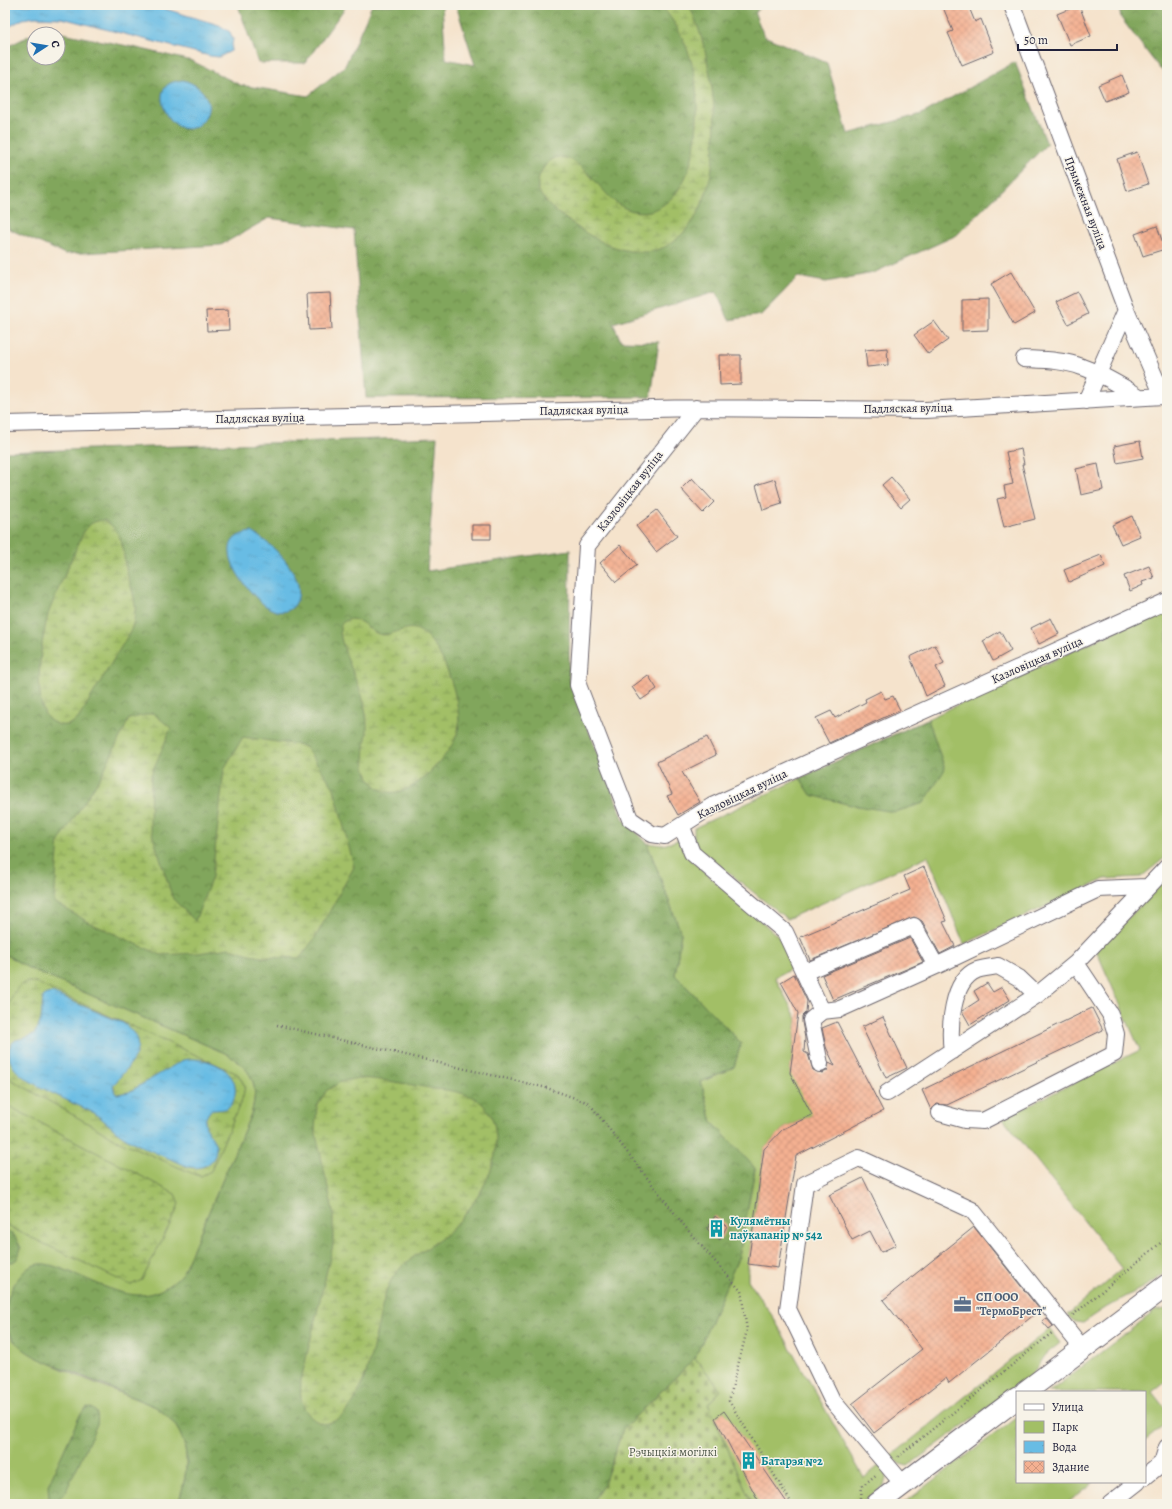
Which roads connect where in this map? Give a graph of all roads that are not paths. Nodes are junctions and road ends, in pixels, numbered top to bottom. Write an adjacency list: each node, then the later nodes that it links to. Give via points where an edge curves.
1 (1012, 5): 2 (street, Прымежная вуліца)
2 (1126, 310): 4 (street); 5 (street, Прымежная вуліца)
3 (1024, 359): 4 (street, via 1056,361)
4 (1099, 373): 6 (street); 7 (street)
5 (1165, 396): 6 (street, Падляская вуліца)
6 (1140, 397): 7 (street, Падляская вуліца)
7 (1086, 401): 8 (street, Падляская вуліца, via 926,410)
8 (696, 408): 9 (street, Падляская вуліца); 11 (street, Казловіцкая вуліца, via 587,546 578,685 630,819 652,834 665,836)
9 (5, 424)
10 (1167, 601): 11 (street, Казловіцкая вуліца, via 712,806)
11 (682, 827): 16 (street, via 692,853 785,932)
12 (1167, 867): 13 (street)
13 (1146, 887): 14 (street); 15 (street, via 1098,889)
14 (1076, 963): 17 (street); 22 (street, via 1110,1014 1116,1034 1114,1054 983,1121 965,1120)
15 (936, 966): 16 (street, via 914,926); 18 (street, via 840,1009)
16 (805, 972): 18 (street)
17 (1037, 995): 19 (street); 19 (street, via 1019,978 998,966 976,970 960,985 954,1004 950,1035)
18 (822, 1011): 20 (street, via 811,1020)
19 (952, 1051): 21 (street)
20 (820, 1064)
21 (887, 1093)
22 (940, 1113)
23 (1166, 1288): 24 (main road)
24 (1083, 1349): 25 (main road); 30 (street, via 972,1210 859,1158 805,1184 788,1309 832,1400)
25 (1026, 1391)
26 (1016, 1399): 30 (main road)
27 (1167, 1447): 28 (street, via 1162,1463)
28 (1146, 1476)
29 (1137, 1483): 32 (street)
30 (903, 1484): 31 (main road)
31 (877, 1504)
32 (1110, 1504)

